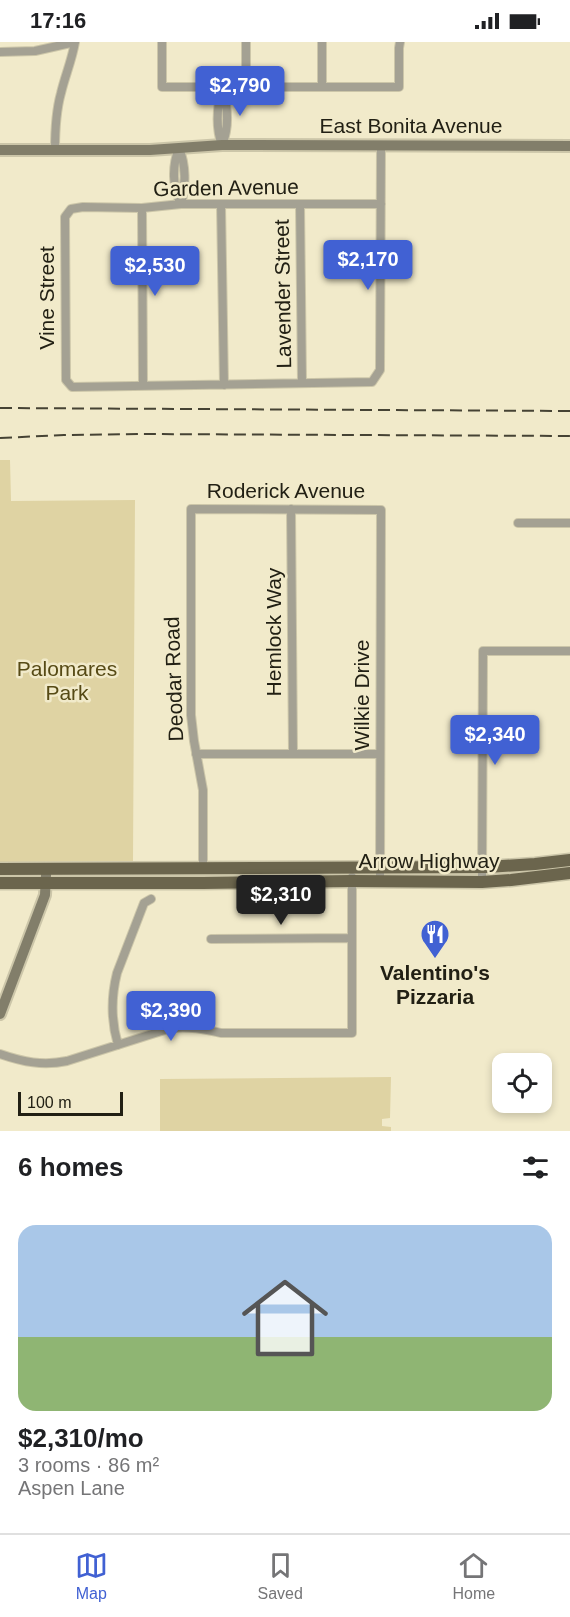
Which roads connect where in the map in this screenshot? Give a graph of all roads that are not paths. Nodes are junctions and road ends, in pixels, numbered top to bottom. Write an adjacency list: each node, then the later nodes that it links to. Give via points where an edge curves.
1 (75, 42): 6 (street, via 35,51); 15 (street, via 58,103)
2 (162, 42): 7 (street, via 162,87)
3 (246, 42): 8 (street)
4 (322, 42): 9 (street)
5 (400, 42): 9 (street, via 399,87)
6 (0, 52)
7 (222, 87): 8 (street); 10 (street, via 227,104 227,133)
8 (246, 87): 9 (street)
9 (322, 87)
10 (222, 145): 11 (main road, East Bonita Avenue); 13 (main road, East Bonita Avenue)
11 (381, 145): 12 (main road, East Bonita Avenue); 19 (street)
12 (570, 146)
13 (179, 148): 15 (main road, East Bonita Avenue); 16 (street, via 184,160)
14 (0, 150): 15 (main road, East Bonita Avenue)
15 (55, 150)
16 (181, 204): 17 (street, Garden Avenue); 20 (street, Garden Avenue)
17 (222, 204): 18 (street, Garden Avenue); 24 (street)
18 (300, 204): 19 (street, Garden Avenue); 22 (street, Lavender Street)
19 (381, 204): 22 (street, via 380,370 372,382)
20 (142, 208): 21 (street, Garden Avenue); 23 (street)
21 (71, 209): 23 (street, Vine Street, via 65,217 66,380 72,387)
22 (302, 383): 24 (street)
23 (143, 385): 24 (street)
24 (224, 385)
25 (191, 509): 26 (street, Roderick Avenue); 31 (street, Deodar Road, via 191,715)
26 (291, 509): 27 (street, Roderick Avenue); 32 (street, Hemlock Way)
27 (381, 510): 33 (street, Wilkie Drive)
28 (518, 523): 29 (street)
29 (570, 523)
30 (570, 651): 37 (street, via 483,651)
31 (196, 754): 32 (street); 39 (street, Deodar Road, via 203,790)
32 (293, 754): 33 (street)
33 (380, 754): 36 (street, Wilkie Drive)
34 (570, 860): 37 (main road, Arrow Highway)
35 (351, 867): 36 (main road, Arrow Highway); 39 (main road, Arrow Highway); 42 (street)
36 (380, 867): 37 (main road, Arrow Highway); 43 (street, Wilkie Drive)
37 (482, 867): 44 (street)
38 (46, 868): 39 (main road, Arrow Highway); 40 (main road, Arrow Highway); 46 (main road)
39 (203, 868): 47 (main road, Deodar Road)
40 (0, 869)
41 (570, 873): 44 (main road, Arrow Highway)
42 (352, 881): 43 (main road, Arrow Highway); 47 (main road, Arrow Highway); 49 (street)
43 (380, 881): 44 (main road, Arrow Highway)
44 (482, 882)
45 (0, 883): 46 (main road, Arrow Highway)
46 (46, 883): 47 (main road, Arrow Highway); 51 (main road, via 45,895)
47 (203, 883)
48 (151, 898): 52 (street, via 144,903 117,973 112,1011)
49 (352, 938): 50 (street); 52 (street, via 352,1033 222,1033 185,1027)
50 (211, 939)
51 (0, 1014)
52 (118, 1045): 53 (street, via 53,1064 20,1061)
53 (0, 1054)

